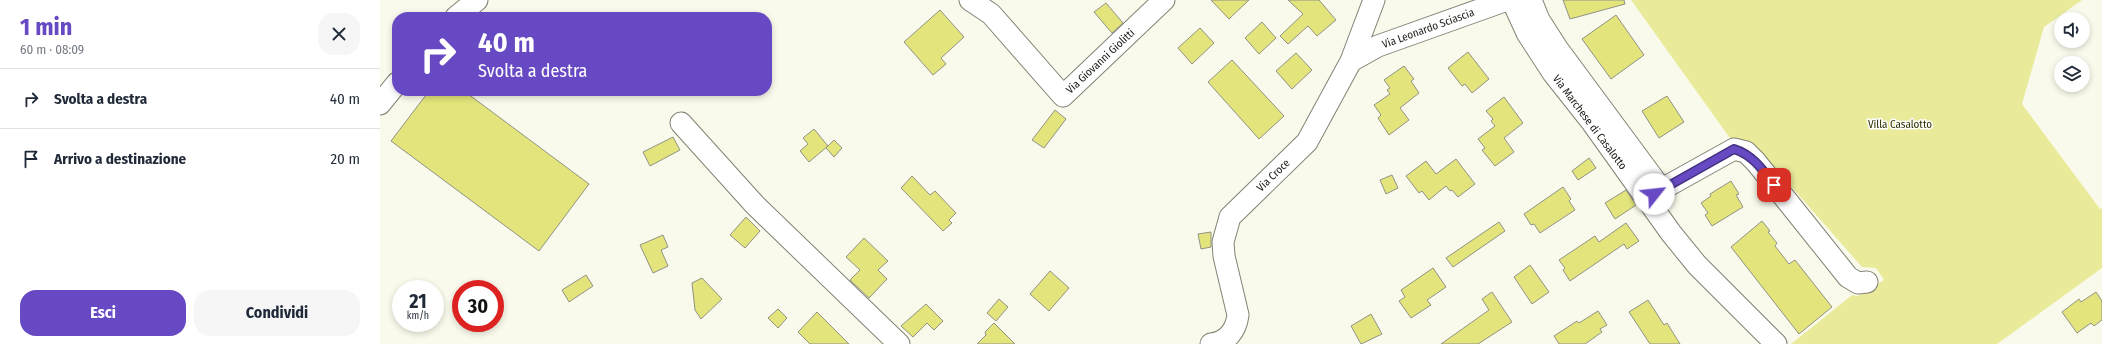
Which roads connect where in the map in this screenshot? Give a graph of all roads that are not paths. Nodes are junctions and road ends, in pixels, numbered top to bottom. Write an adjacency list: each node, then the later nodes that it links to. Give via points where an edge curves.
1 (477, 0): 8 (street)
2 (970, 0): 3 (street, Via Giovanni Giolitti, via 991,14 1063,96)
3 (1164, 0)
4 (1374, 0): 9 (street, Via Croce)
5 (1507, 0): 9 (street, Via Leonardo Sciascia, via 1378,46)
6 (1512, 0): 13 (street, Via Marchese di Casalotto, via 1527,33 1553,73)
7 (1531, 0): 13 (street, via 1539,20)
8 (462, 12)
9 (1351, 61): 16 (street, Via Croce, via 1307,142 1230,217 1223,242 1238,315 1237,324 1226,339)
10 (392, 89): 11 (street)
11 (380, 104)
12 (681, 123): 15 (street, via 754,205)
13 (1654, 194): 14 (street, via 1734,149 1746,152 1848,277 1858,283); 17 (street, Via Marchese di Casalotto, via 1671,233 1697,265)
14 (1867, 282)
15 (899, 344)
16 (1211, 344)
17 (1776, 344)

